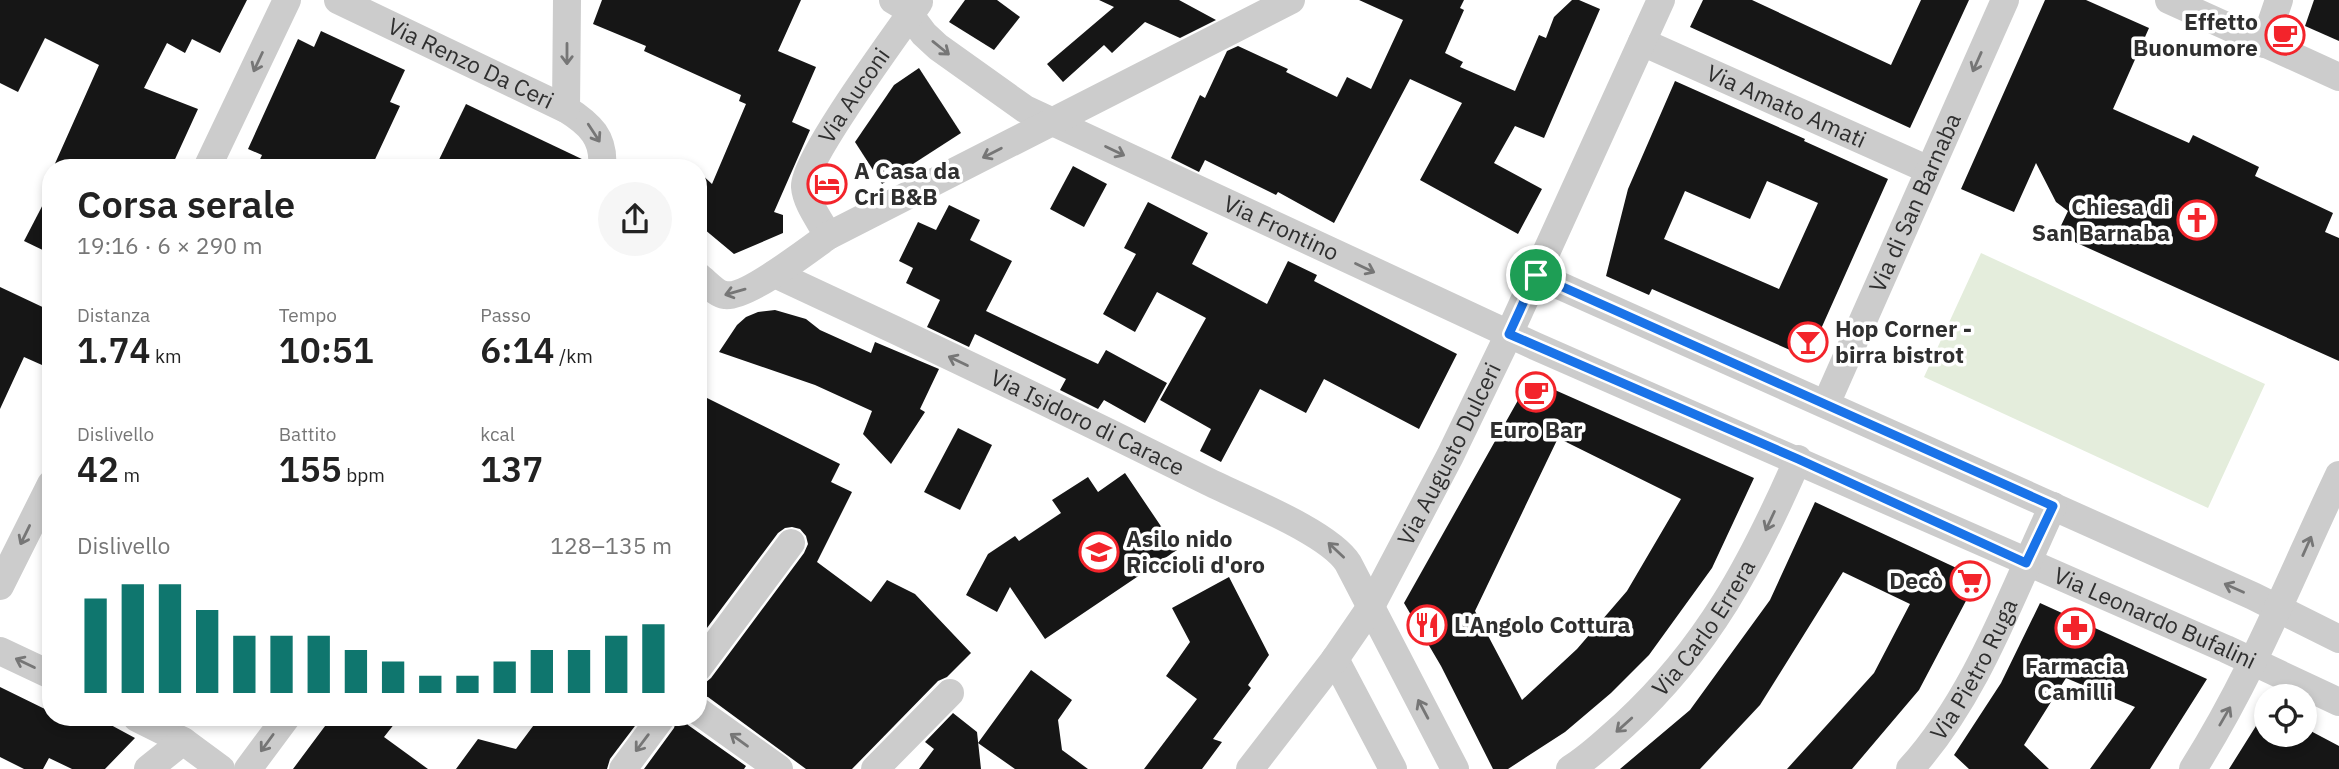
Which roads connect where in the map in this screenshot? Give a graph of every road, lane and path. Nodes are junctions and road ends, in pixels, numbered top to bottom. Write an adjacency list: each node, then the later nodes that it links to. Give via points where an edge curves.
1 (287, 0): 15 (street, one-way to 15)
2 (338, 0): 13 (street, Via Renzo Da Ceri)
3 (567, 0): 13 (street, one-way to 13)
4 (1291, 0): 14 (street)
5 (1661, 0): 10 (street, Via Augusto Dulceri)
6 (2005, 0): 17 (street, Via di San Barnaba, one-way to 17)
7 (2169, 0): 11 (street)
8 (2279, 0): 11 (street)
9 (908, 5): 14 (street, Via Frontino, one-way to 14, via 924,34 938,47 1025,109); 18 (street, Via Auconi, via 806,175 805,191)
10 (1642, 42): 17 (street, Via Amato Amati); 20 (street, Via Augusto Dulceri)
11 (2264, 44): 12 (street)
12 (2334, 75)
13 (566, 109): 16 (street, Via Renzo Da Ceri, one-way to 16, via 593,127)
14 (1053, 122): 18 (street, one-way to 18); 22 (street, Via Frontino, one-way to 22)
15 (211, 159)
16 (602, 159)
17 (1929, 170): 23 (street, Via di San Barnaba)
18 (828, 236): 19 (street)
19 (775, 274): 21 (street, one-way to 21, via 734,295 719,293); 31 (street, Via Isidoro di Carace, one-way to 19, via 1343,555 1317,536)
20 (1536, 275): 22 (street, Via Augusto Dulceri); 23 (street)
21 (707, 283)
22 (1509, 334): 24 (street, Via Leonardo Bufalini); 31 (street, Via Augusto Dulceri)
23 (1826, 404): 27 (street)
24 (1798, 459): 29 (street, Via Leonardo Bufalini); 56 (street, Via Carlo Errera, one-way to 56, via 1737,585 1692,653 1636,714)
25 (2339, 475): 32 (street, one-way to 25)
26 (42, 502): 30 (street, one-way to 30)
27 (2053, 506): 29 (street, Via Pietro Ruga); 32 (street, one-way to 27)
28 (792, 543): 35 (street)
29 (2026, 563): 37 (street, Via Leonardo Bufalini); 46 (street, Via Pietro Ruga, via 1964,691)
30 (0, 586)
31 (1370, 608): 36 (street, Via Augusto Dulceri); 55 (street, Via Isidoro di Carace, one-way to 31)
32 (2279, 608): 33 (street); 37 (street)
33 (2339, 639)
34 (0, 651): 38 (street, one-way to 34)
35 (707, 656)
36 (1335, 659): 53 (street, Via Augusto Dulceri); 54 (street)
37 (2254, 661): 40 (street, Via Leonardo Bufalini); 57 (street, one-way to 37)
38 (42, 671)
39 (950, 693): 52 (street)
40 (2339, 702)
41 (707, 717): 51 (street, one-way to 41)
42 (153, 726): 45 (street)
43 (280, 726): 49 (street, one-way to 49)
44 (655, 726): 50 (street, one-way to 50)
45 (183, 741): 47 (street); 48 (street)
46 (1918, 766)
47 (148, 769)
48 (221, 769)
49 (248, 769)
50 (622, 769)
51 (779, 769)
52 (875, 769)
53 (1250, 769)
54 (1393, 769)
55 (1455, 769)
56 (1570, 769)
57 (2193, 769)

